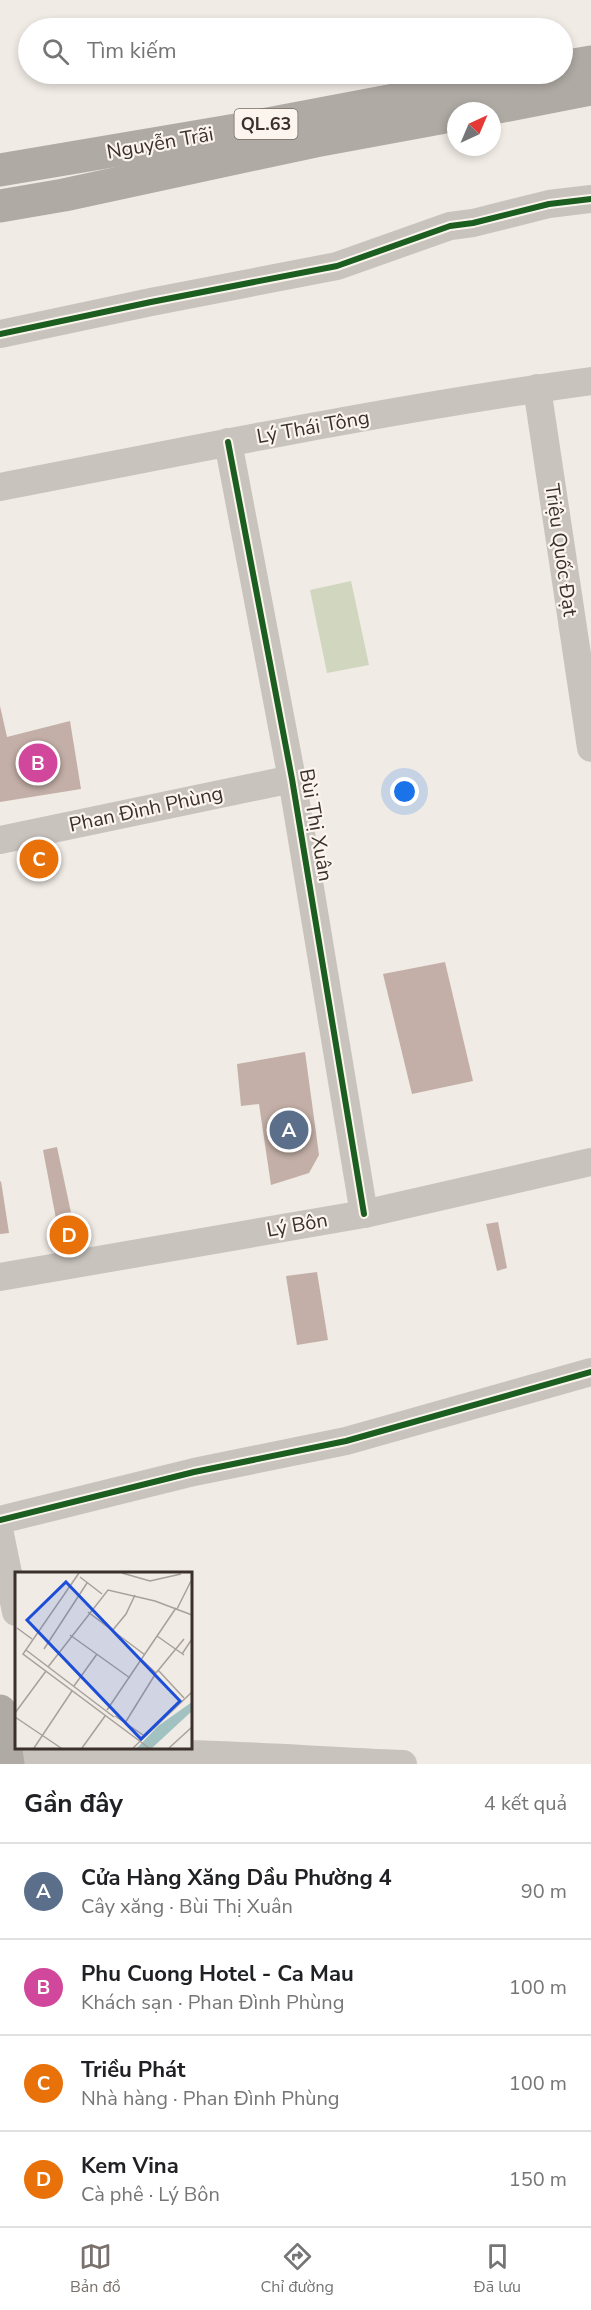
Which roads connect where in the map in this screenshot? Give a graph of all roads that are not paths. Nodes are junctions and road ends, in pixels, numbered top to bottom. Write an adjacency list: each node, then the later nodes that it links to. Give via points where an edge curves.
1 (591, 62): 2 (highway)
2 (573, 65)
3 (479, 84): 7 (highway, Nguyễn Trãi / QL.63)
4 (591, 89): 5 (highway)
5 (501, 107)
6 (447, 117): 9 (highway, Nguyễn Trãi / QL.63)
7 (0, 170)
8 (591, 200): 10 (street, via 549,204 450,226 336,266)
9 (0, 206)
10 (0, 334)
11 (591, 381): 12 (street, Lý Thái Tông)
12 (537, 388): 13 (street, Lý Thái Tông); 15 (street, Triệu Quốc Đạt)
13 (228, 442): 14 (street, Lý Thái Tông); 17 (street, Bùi Thị Xuân)
14 (0, 487)
15 (588, 715): 16 (street, Triệu Quốc Đạt)
16 (591, 748)
17 (292, 779): 18 (street, Phan Đình Phùng); 20 (street, Bùi Thị Xuân)
18 (0, 840)
19 (591, 1162): 20 (street, Lý Bôn)
20 (364, 1214): 21 (street, Lý Bôn)
21 (0, 1277)
22 (591, 1372): 23 (street, via 346,1441 194,1472)
23 (0, 1520)
24 (0, 1534): 25 (street)
25 (15, 1607)
26 (0, 1711): 28 (highway)
27 (46, 1751): 28 (street); 29 (street)
28 (5, 1759)
29 (404, 1764)

